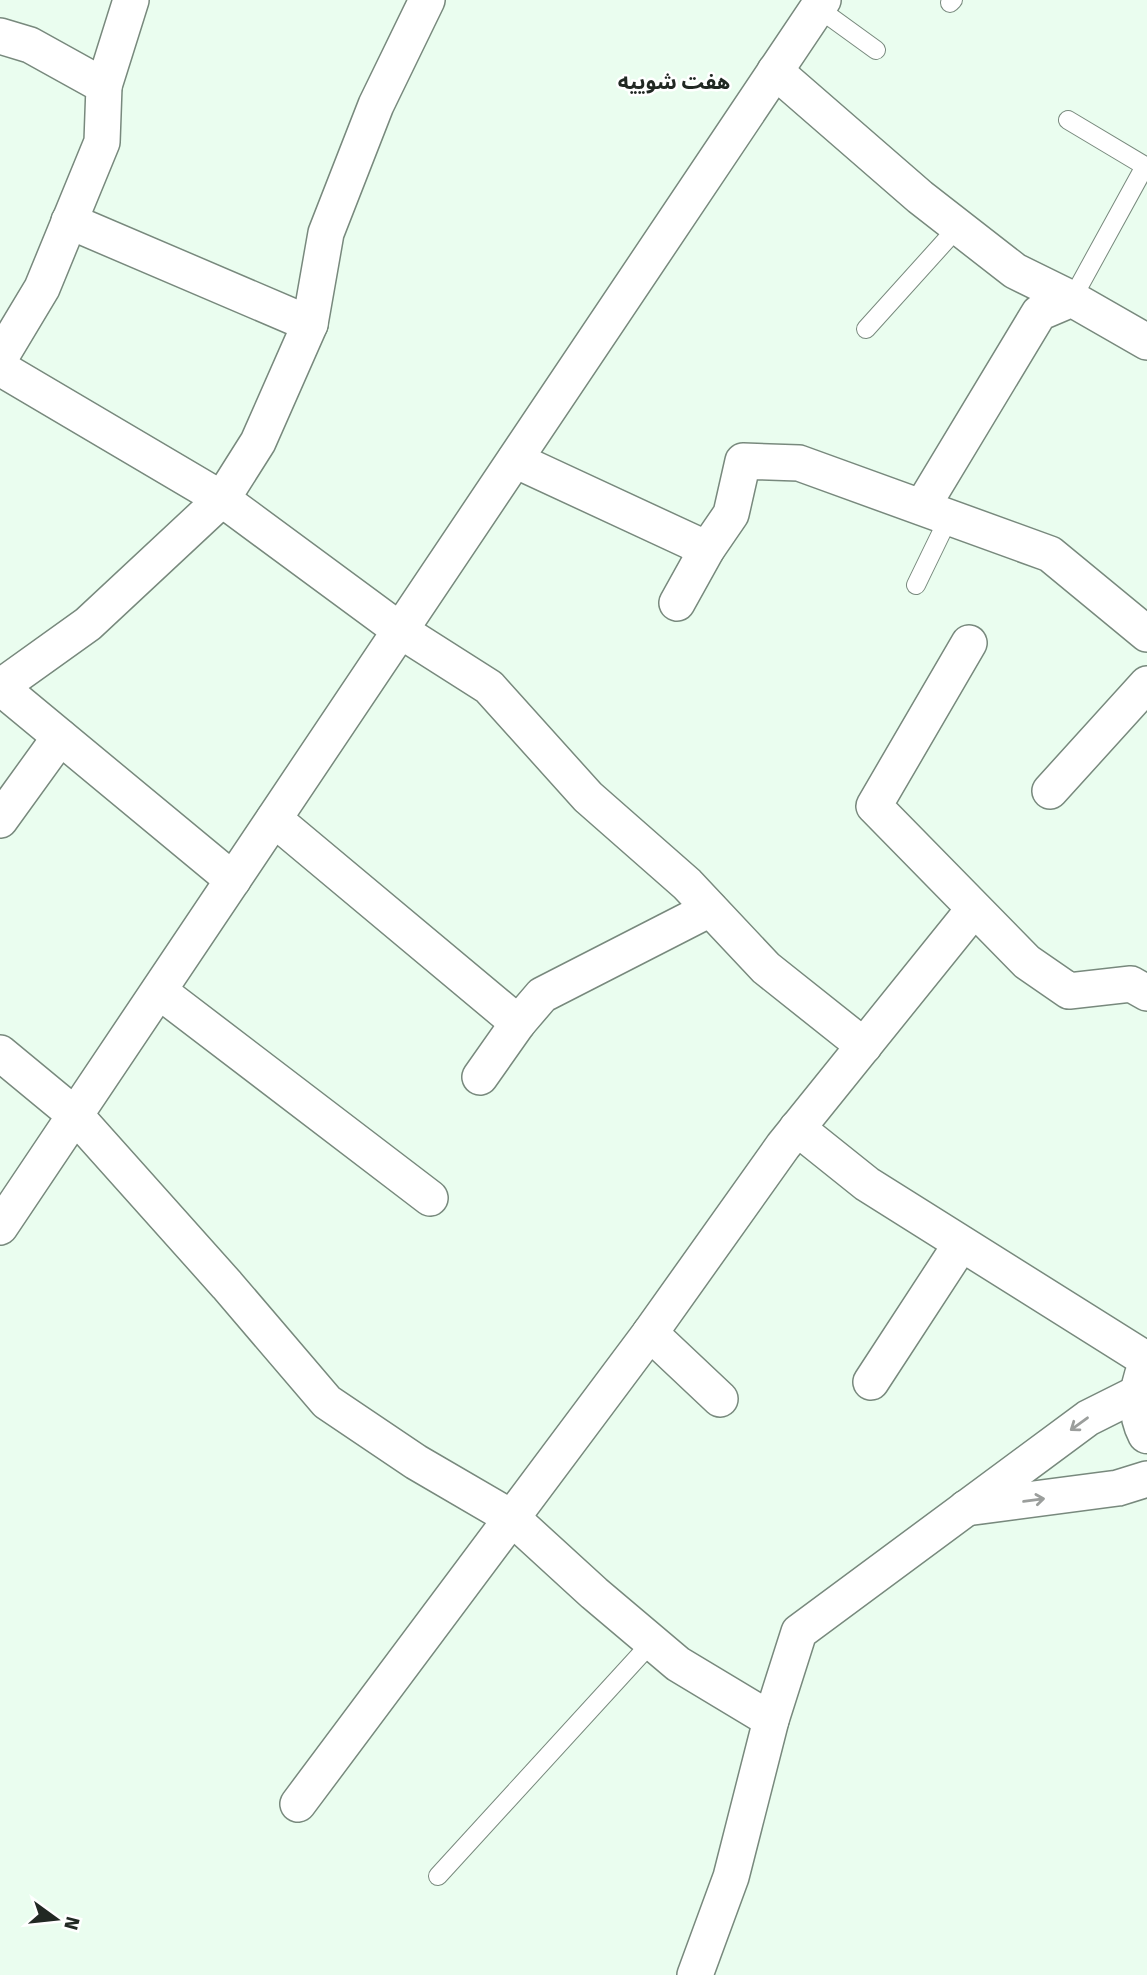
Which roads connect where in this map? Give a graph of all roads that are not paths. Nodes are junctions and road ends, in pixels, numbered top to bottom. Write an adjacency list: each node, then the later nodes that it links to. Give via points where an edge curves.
1 (131, 0): 7 (street)
2 (427, 0): 12 (street, via 376,105 327,233)
3 (820, 4): 5 (lane); 6 (street)
4 (0, 36): 7 (street, via 30,45)
5 (876, 50)
6 (775, 71): 10 (street); 17 (street)
7 (104, 86): 9 (street, via 102,142)
8 (1068, 120): 11 (lane, via 1145,166)
9 (69, 221): 12 (street); 15 (street, via 42,288)
10 (958, 227): 11 (street, via 1015,271); 13 (lane)
11 (1072, 299): 14 (street); 19 (street, via 1040,313)
12 (310, 324): 18 (street, via 258,442)
13 (866, 329)
14 (1147, 342)
15 (0, 358)
16 (0, 368): 18 (street)
17 (515, 460): 20 (street); 23 (street)
18 (222, 499): 23 (street); 27 (street, via 88,624)
19 (935, 512): 20 (street, via 799,463 743,461 731,514); 21 (lane); 24 (street, via 1050,554)
20 (707, 549): 22 (street)
21 (916, 584)
22 (677, 603)
23 (401, 631): 30 (street); 33 (street, via 489,687 588,797)
24 (1147, 634)
25 (969, 643): 34 (street, via 874,806)
26 (1147, 684): 29 (street)
27 (0, 687): 28 (street)
28 (60, 737): 31 (street); 32 (street)
29 (1050, 791)
30 (274, 819): 32 (street); 37 (street)
31 (0, 820)
32 (233, 880): 35 (street)
33 (710, 909): 37 (street, via 542,995); 38 (street, via 766,968)
34 (974, 909): 36 (street, via 1027,962 1069,991 1130,984); 38 (street)
35 (159, 991): 41 (street); 43 (street)
36 (1147, 993)
37 (518, 1023): 40 (street)
38 (864, 1046): 42 (street)
39 (0, 1053): 41 (street)
40 (481, 1077)
41 (75, 1115): 44 (street); 53 (street, via 327,1402 416,1462)
42 (797, 1128): 45 (street, via 867,1184); 46 (street)
43 (430, 1198)
44 (0, 1227)
45 (961, 1244): 47 (street); 48 (street)
46 (650, 1333): 49 (street); 53 (street)
47 (1144, 1373): 50 (street, via 1140,1410); 52 (street, one-way to 52)
48 (871, 1382)
49 (720, 1399)
50 (1147, 1434)
51 (1147, 1479): 52 (street, one-way to 51, via 1118,1488)
52 (966, 1508): 55 (street, via 799,1632)
53 (512, 1518): 54 (street); 56 (street)
54 (652, 1642): 55 (street, via 678,1664); 57 (lane)
55 (771, 1720): 58 (street, via 731,1877)
56 (298, 1804)
57 (438, 1875)
58 (695, 1975)

